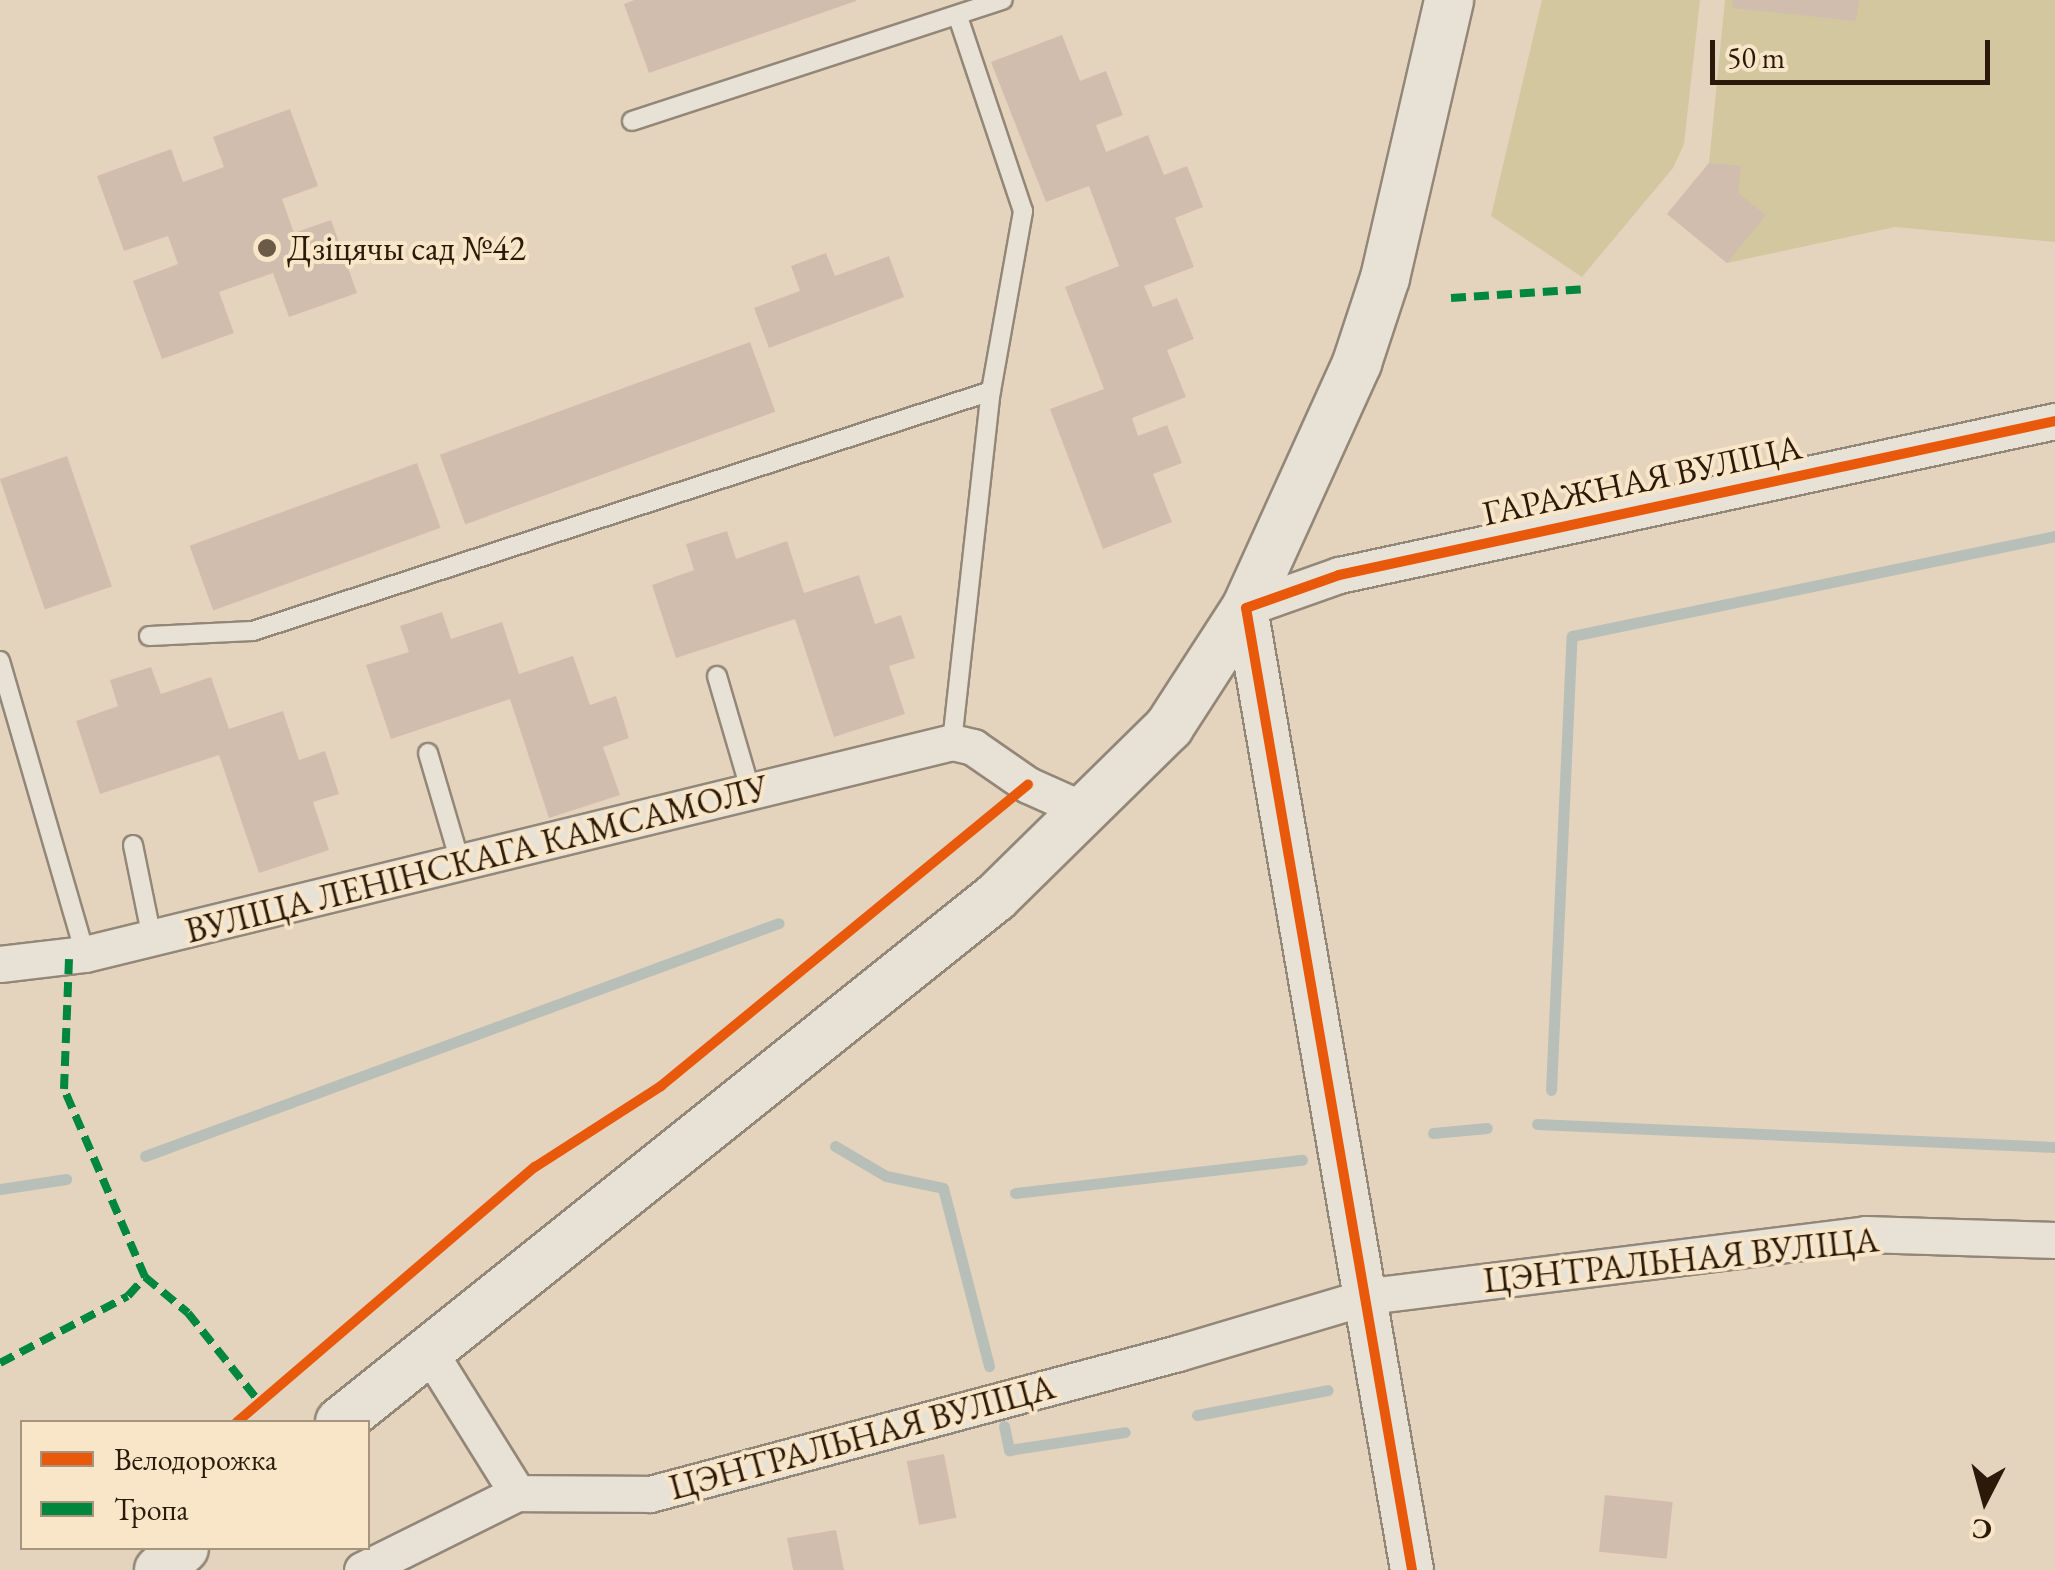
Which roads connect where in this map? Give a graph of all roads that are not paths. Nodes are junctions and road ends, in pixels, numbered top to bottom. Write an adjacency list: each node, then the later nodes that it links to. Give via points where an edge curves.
1 (1003, 0): 3 (lane)
2 (1448, 0): 7 (main road, via 1384,278 1357,363)
3 (958, 17): 4 (lane); 5 (lane, via 1023,211)
4 (632, 121)
5 (990, 391): 8 (lane, via 253,631); 11 (lane)
6 (2055, 421): 7 (street, ГАРАЖНАЯ ВУЛІЦА, via 1339,575)
7 (1246, 608): 14 (main road, via 1169,727); 21 (street)
8 (149, 636)
9 (0, 661): 18 (lane)
10 (717, 676): 13 (lane)
11 (952, 742): 13 (street, ВУЛІЦА ЛЕНІНСКАГА КАМСАМОЛУ); 14 (street, via 973,747 1028,785)
12 (428, 753): 16 (lane)
13 (751, 792): 16 (street, ВУЛІЦА ЛЕНІНСКАГА КАМСАМОЛУ)
14 (1084, 810): 22 (main road, via 996,897)
15 (132, 846): 17 (lane)
16 (460, 862): 17 (street, ВУЛІЦА ЛЕНІНСКАГА КАМСАМОЛУ)
17 (152, 938): 18 (street, ВУЛІЦА ЛЕНІНСКАГА КАМСАМОЛУ)
18 (86, 954): 19 (street, ВУЛІЦА ЛЕНІНСКАГА КАМСАМОЛУ)
19 (0, 964)
20 (2055, 1240): 21 (street, ЦЭНТРАЛЬНАЯ ВУЛІЦА, via 1865,1234)
21 (1368, 1296): 24 (street, ЦЭНТРАЛЬНАЯ ВУЛІЦА, via 1178,1354 650,1494); 28 (street)
22 (430, 1353): 23 (main road); 24 (street)
23 (343, 1420)
24 (518, 1493): 27 (street, ЦЭНТРАЛЬНАЯ ВУЛІЦА)
25 (182, 1550): 26 (main road)
26 (159, 1570)
27 (362, 1570)
28 (1412, 1570)

